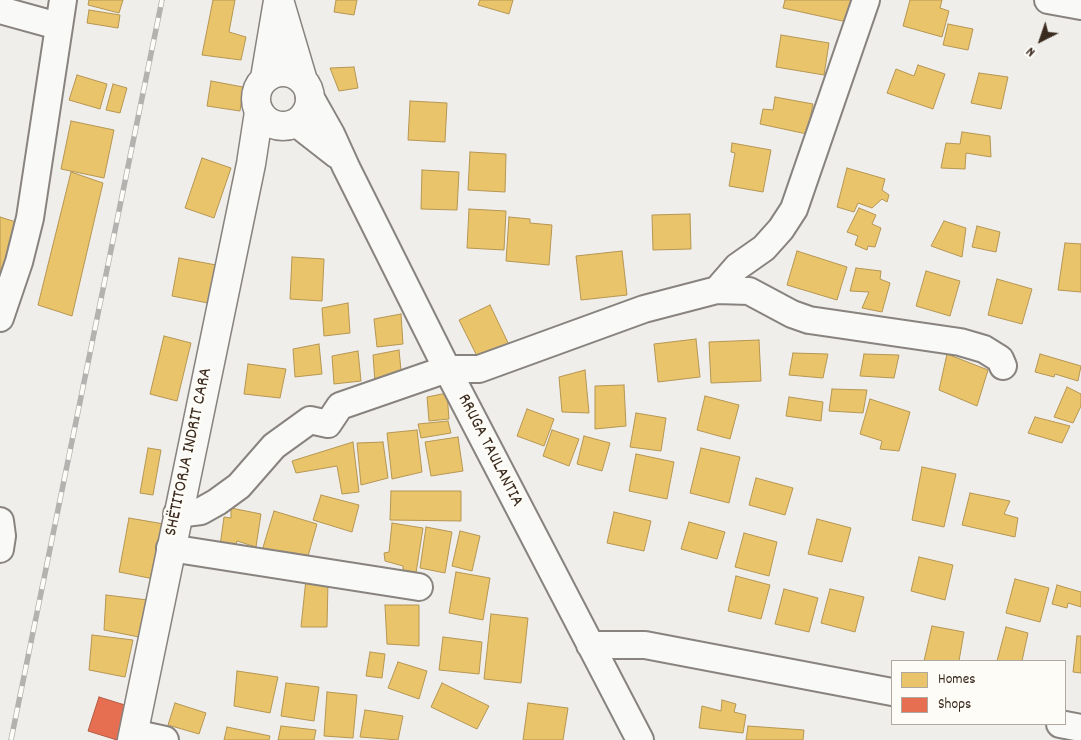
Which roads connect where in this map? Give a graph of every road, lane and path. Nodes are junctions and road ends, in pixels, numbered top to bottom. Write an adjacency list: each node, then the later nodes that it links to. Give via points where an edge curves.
1 (63, 0): 7 (street)
2 (279, 0): 8 (main road); 9 (main road)
3 (866, 0): 14 (street, via 794,209 764,248 737,267)
4 (1048, 0): 5 (street)
5 (1081, 6)
6 (0, 10): 7 (street)
7 (58, 26): 15 (street, via 30,218)
8 (265, 78): 9 (main road, via 274,73 295,74); 10 (main road, via 255,97)
9 (306, 88): 11 (main road, via 307,111); 12 (street, RRUGA TAULANTIA)
10 (259, 112): 11 (main road, via 270,123); 13 (main road, SHËTITORJA INDRIT CARA)
11 (291, 124): 12 (street, RRUGA TAULANTIA); 13 (main road)
12 (343, 160): 17 (street, RRUGA TAULANTIA)
13 (251, 164): 18 (main road, SHËTITORJA INDRIT CARA)
14 (717, 290): 16 (street, via 749,291 809,320 960,342 984,349 1000,359); 17 (street, via 644,309 479,368)
15 (0, 318)
16 (1003, 366)
17 (447, 369): 18 (street, via 340,406 328,424 310,420 274,446 239,486 217,502 201,511); 23 (street, RRUGA TAULANTIA)
18 (177, 514): 20 (main road, SHËTITORJA INDRIT CARA)
19 (0, 521): 21 (street)
20 (170, 548): 22 (street); 27 (main road, SHËTITORJA INDRIT CARA)
21 (0, 549)
22 (419, 587)
23 (590, 645): 24 (street, via 645,645); 29 (street, RRUGA TAULANTIA)
24 (891, 692)
25 (1065, 725): 26 (street)
26 (1081, 728)
27 (133, 737): 28 (street)
28 (165, 740)
29 (640, 740)

